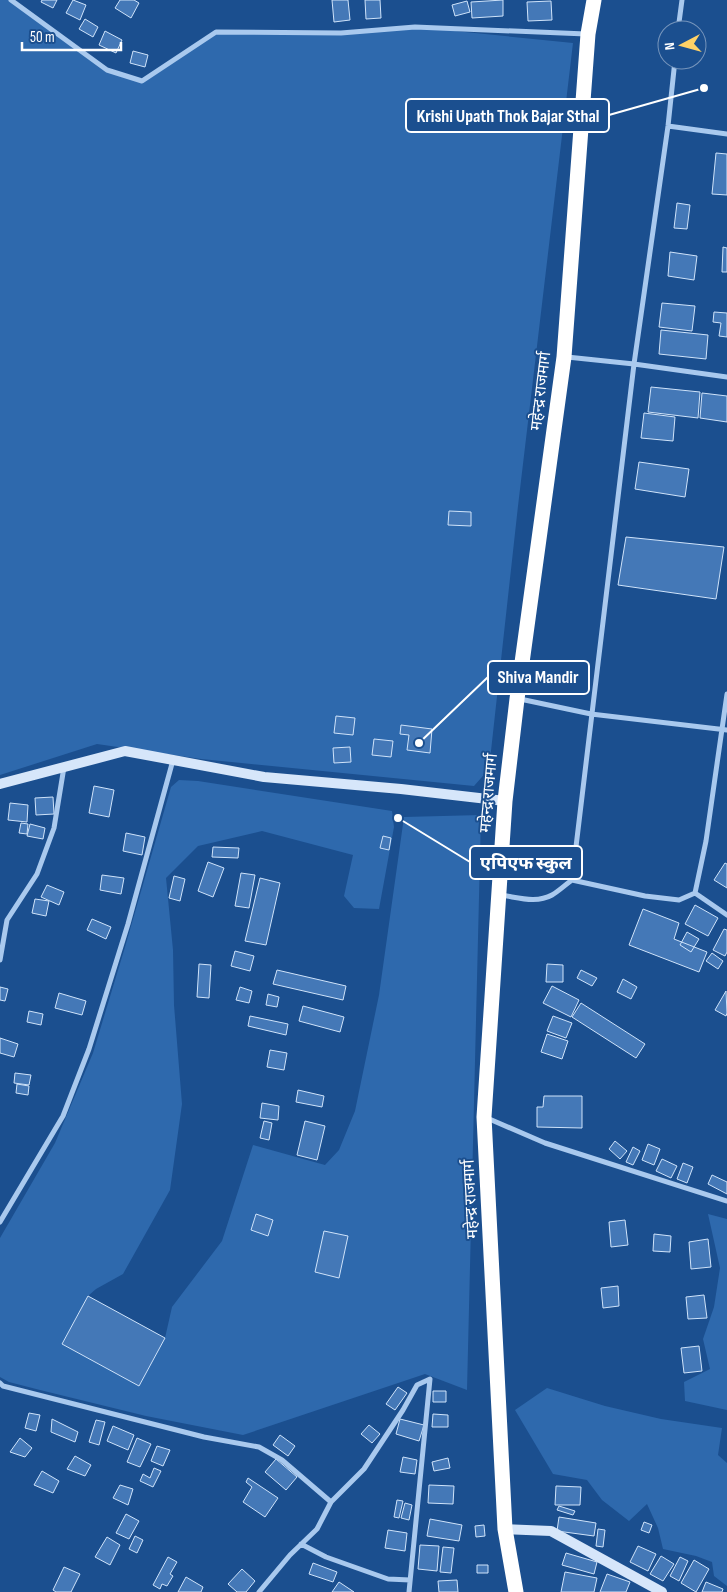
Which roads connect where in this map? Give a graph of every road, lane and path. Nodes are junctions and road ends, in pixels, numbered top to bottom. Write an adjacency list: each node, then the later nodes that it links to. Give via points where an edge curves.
1 (11, 0): 5 (street, via 107,70 142,81 216,32 341,33 415,27)
2 (594, 0): 5 (highway, महेन्द्र राजमार्ग)
3 (682, 0): 4 (street)
4 (679, 20)
5 (588, 34): 9 (highway, महेन्द्र राजमार्ग)
6 (674, 70): 7 (street)
7 (668, 126): 8 (street); 10 (street)
8 (727, 134)
9 (564, 357): 10 (street); 13 (highway, महेन्द्र राजमार्ग)
10 (634, 364): 11 (street); 14 (street)
11 (727, 377)
12 (727, 694): 15 (street)
13 (517, 698): 14 (street); 19 (highway, महेन्द्र राजमार्ग)
14 (591, 714): 15 (street); 20 (street)
15 (725, 730): 21 (street)
16 (173, 760): 17 (street, via 124,751); 19 (street, via 264,777 401,788); 27 (street, via 128,924 89,1049 63,1116)
17 (64, 768): 18 (street); 24 (street, via 54,828 37,874 7,920)
18 (0, 784)
19 (505, 801): 22 (highway, महेन्द्र राजमार्ग)
20 (572, 880): 21 (street, via 679,900); 22 (street, via 551,896 535,900)
21 (695, 893): 23 (street)
22 (499, 895): 25 (highway, महेन्द्र राजमार्ग)
23 (727, 915)
24 (0, 960)
25 (484, 1117): 26 (street, via 544,1143); 30 (highway, महेन्द्र राजमार्ग)
26 (727, 1201)
27 (0, 1222)
28 (0, 1383): 29 (street, via 185,1432 259,1446 282,1460)
29 (331, 1502): 31 (street, via 317,1529); 32 (street, via 364,1469 417,1385 430,1380)
30 (505, 1529): 35 (highway, महेन्द्र राजमार्ग); 36 (street, via 551,1531)
31 (301, 1544): 32 (street, via 326,1557 388,1579); 33 (street)
32 (410, 1580): 34 (street)
33 (259, 1592)
34 (409, 1592)
35 (516, 1592)
36 (662, 1592)

